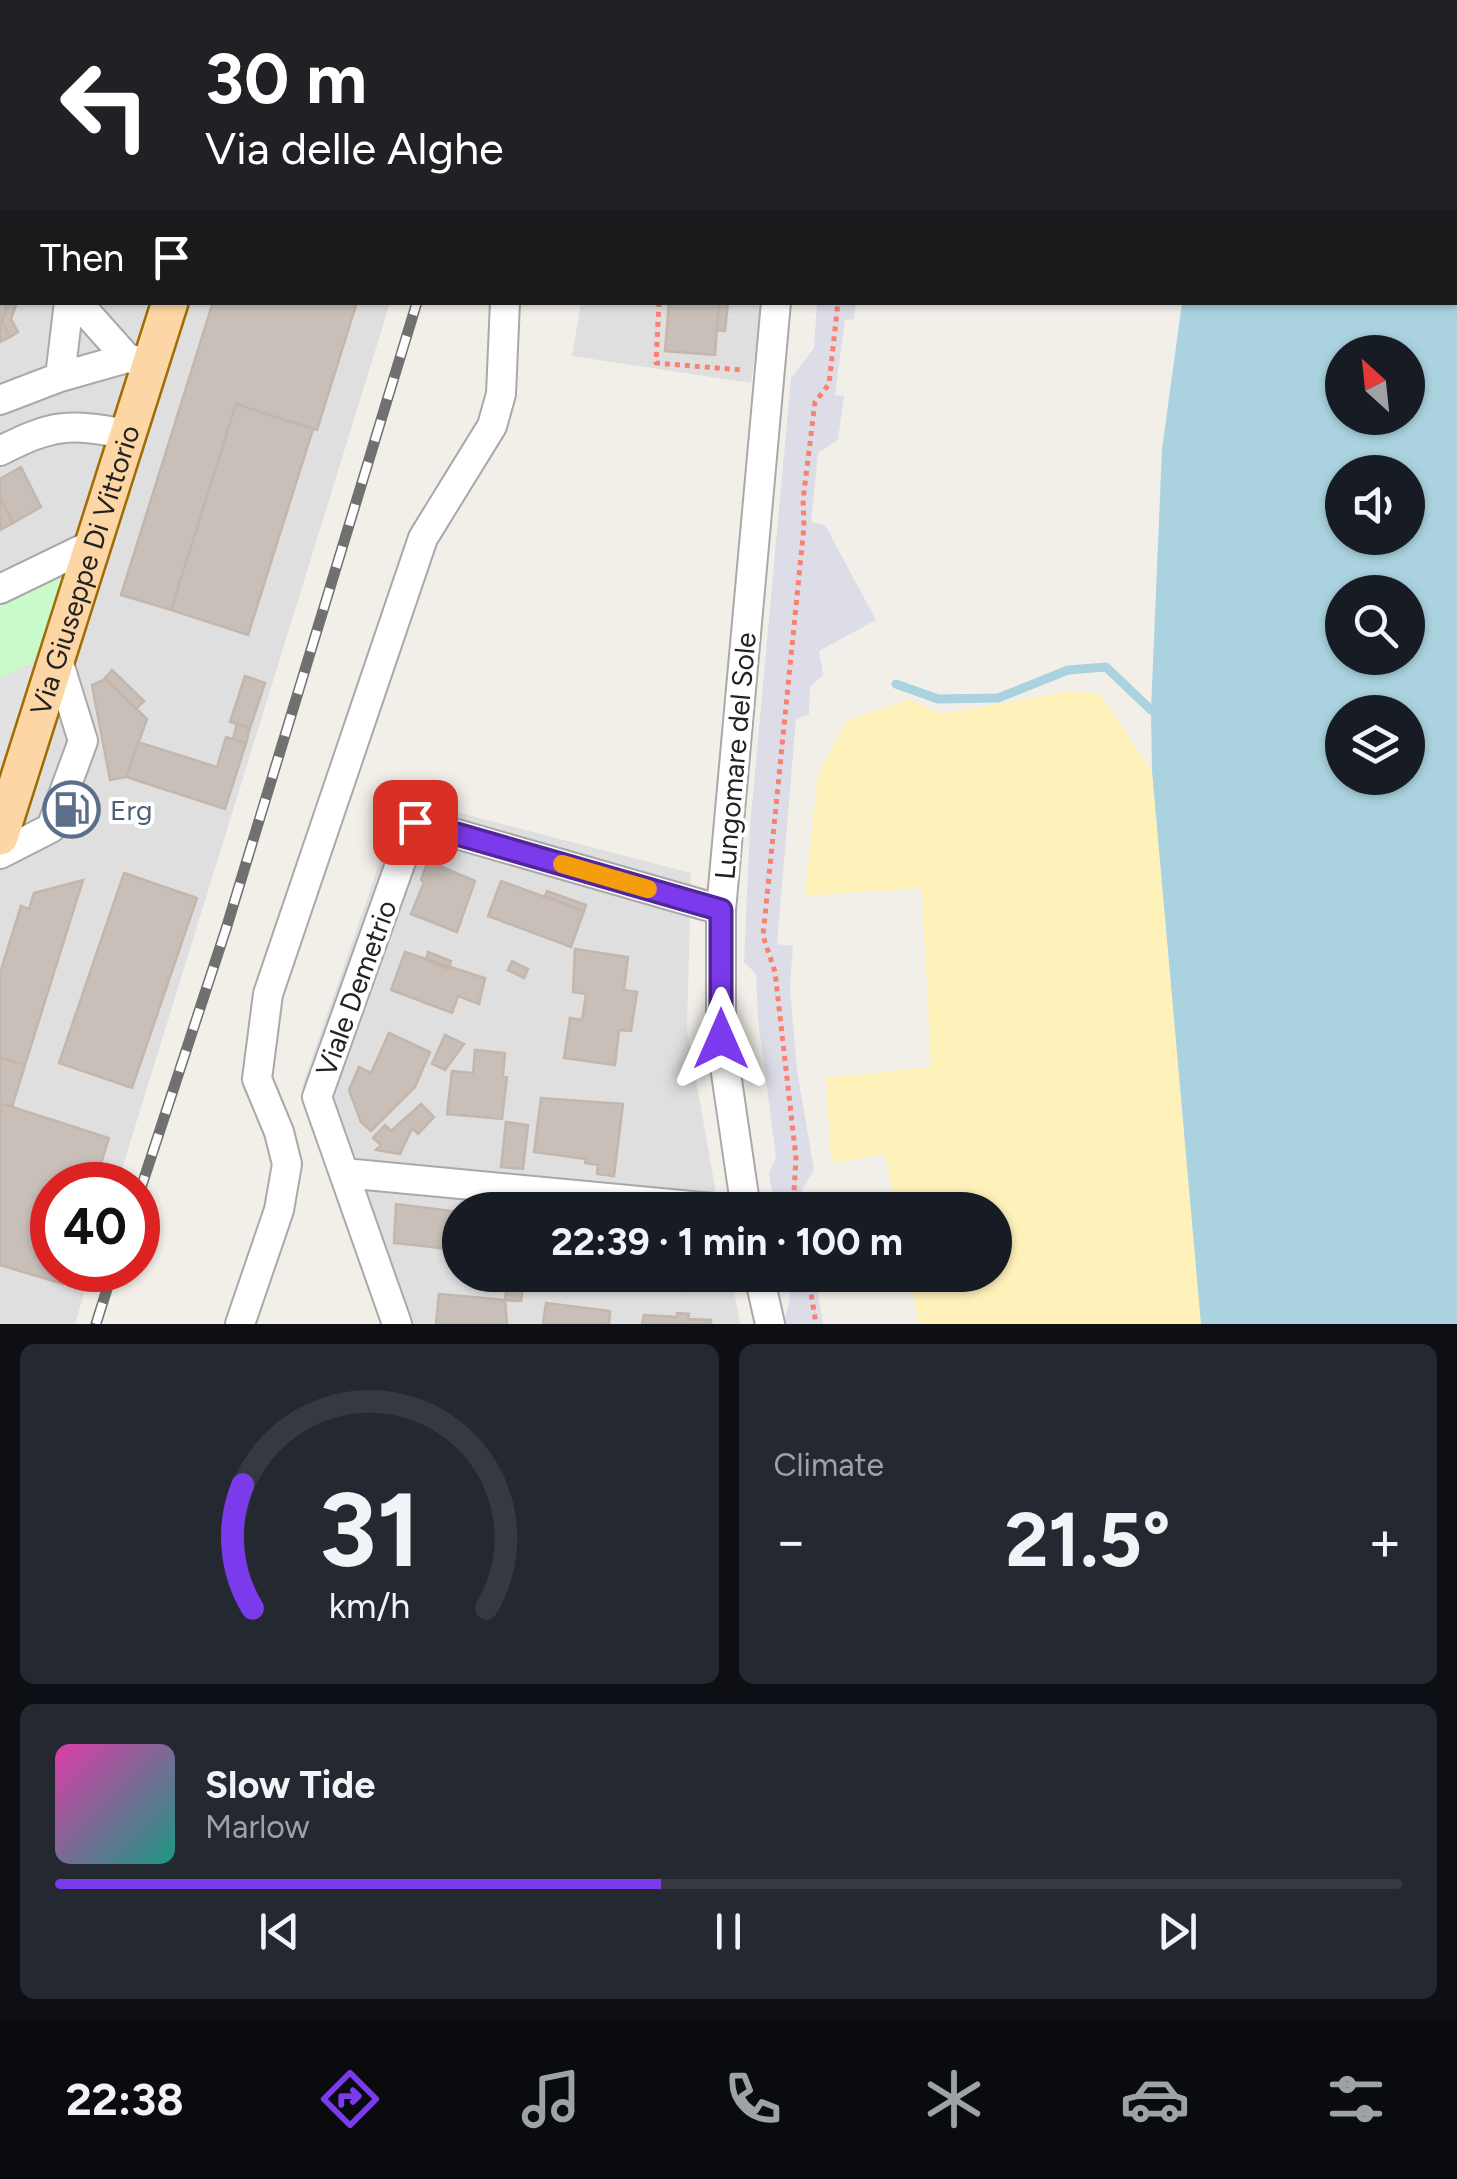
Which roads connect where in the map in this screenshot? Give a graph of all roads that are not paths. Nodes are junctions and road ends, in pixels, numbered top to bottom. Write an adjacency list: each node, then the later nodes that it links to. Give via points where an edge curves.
1 (69, 305): 7 (street)
2 (80, 305): 6 (street)
3 (168, 305): 6 (main road, Via Giuseppe Di Vittorio)
4 (505, 305): 21 (street, via 501,394 492,426 423,538 268,994 257,1079 287,1164)
5 (776, 305): 16 (street, Lungomare del Sole)
6 (139, 361): 7 (street); 9 (main road, Via Giuseppe Di Vittorio)
7 (60, 377): 8 (street)
8 (0, 400)
9 (128, 434): 10 (street, via 72,425 41,430); 11 (main road, Via Giuseppe Di Vittorio)
10 (0, 451)
11 (93, 544): 12 (street); 13 (main road, Via Giuseppe Di Vittorio)
12 (0, 589)
13 (57, 657): 14 (main road, Via Giuseppe Di Vittorio); 15 (street, via 83,741 51,828)
14 (0, 837)
15 (0, 854)
16 (721, 910): 17 (street, Viale Demetrio, via 415,822 317,1098); 19 (street, Lungomare del Sole, via 721,1039)
17 (344, 1173): 18 (street); 22 (street, Viale Demetrio)
18 (544, 1192)
19 (743, 1192)
20 (763, 1292): 23 (street)
21 (240, 1324)
22 (396, 1324)
23 (770, 1324)

